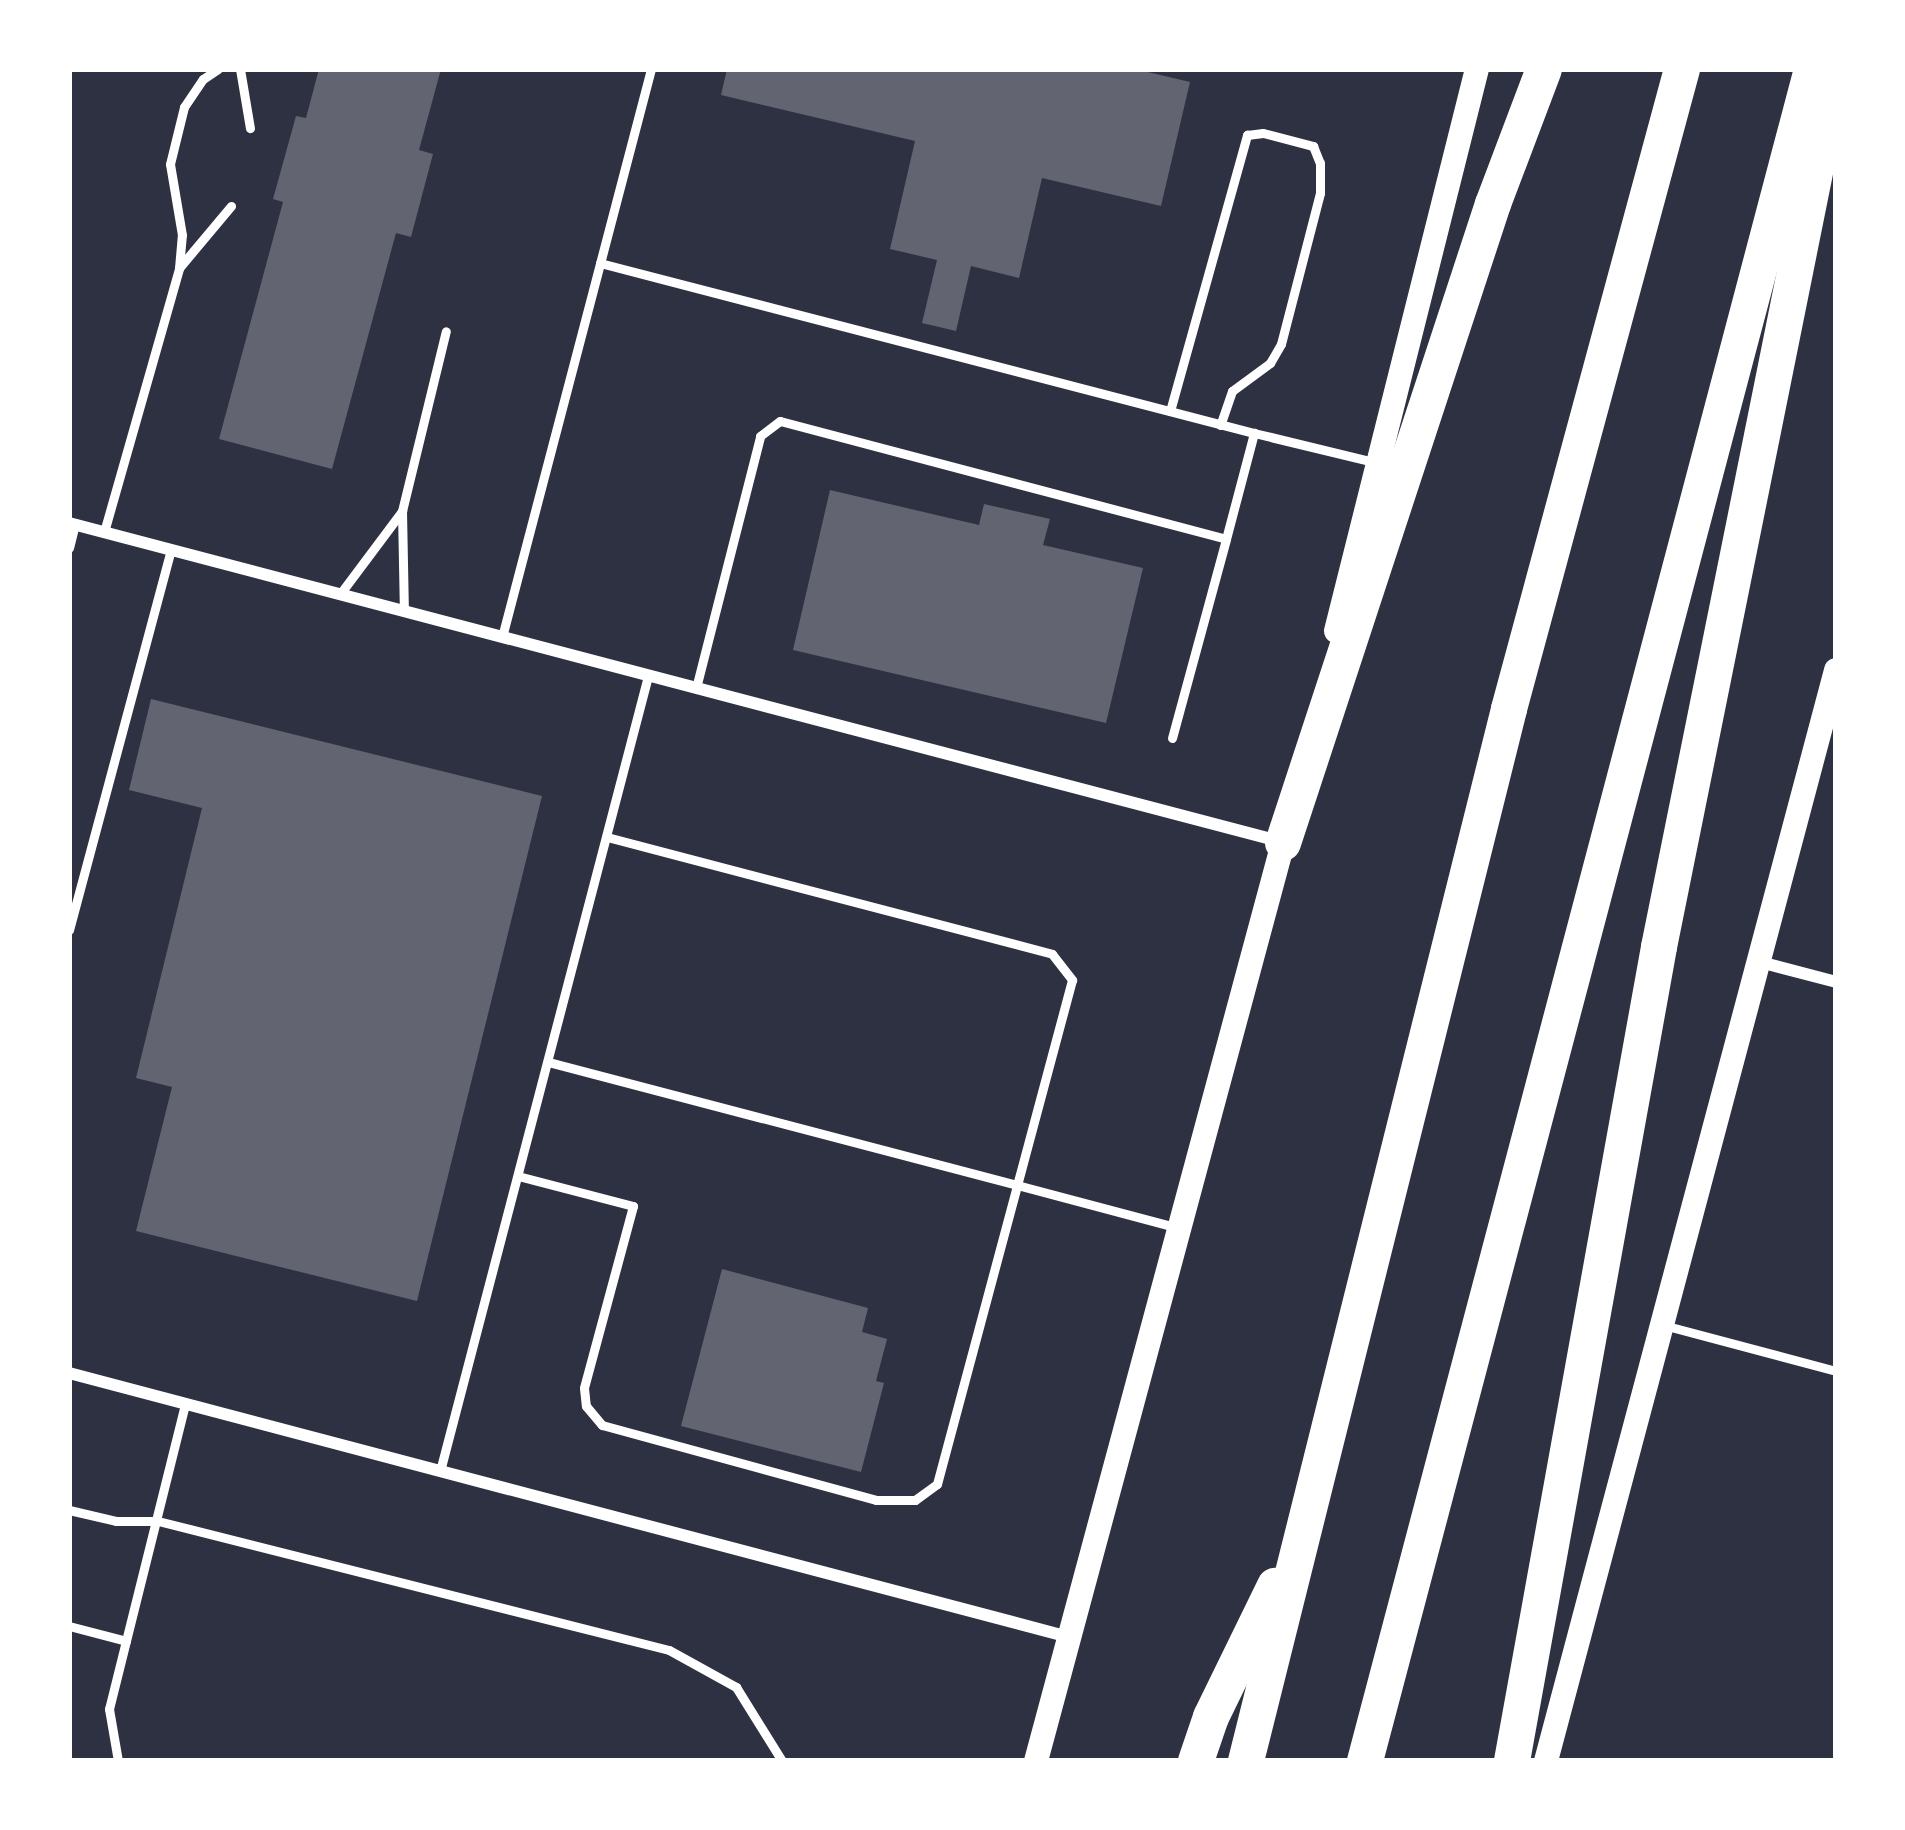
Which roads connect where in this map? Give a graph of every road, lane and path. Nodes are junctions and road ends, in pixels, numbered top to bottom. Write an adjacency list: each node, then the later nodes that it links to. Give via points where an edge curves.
1 (218, 69): 12 (lane, via 184,107 170,164 182,236)
2 (240, 69): 9 (lane)
3 (651, 69): 11 (lane)
4 (1477, 69): 17 (main road)
5 (1544, 69): 32 (highway)
6 (1682, 69): 47 (highway, via 1509,709)
7 (1812, 69): 56 (highway)
8 (1836, 69): 57 (highway, via 1659,947)
9 (250, 128)
10 (231, 206): 12 (lane)
11 (600, 263): 14 (lane); 26 (lane)
12 (178, 268): 20 (lane)
13 (446, 331): 18 (lane)
14 (1170, 411): 15 (lane); 15 (lane, via 1247,136 1312,146 1320,193 1281,344 1270,363 1232,391)
15 (1220, 424): 16 (lane)
16 (1254, 433): 17 (lane); 21 (lane)
17 (1378, 463): 32 (main road)
18 (403, 511): 24 (lane); 25 (lane)
19 (72, 524): 20 (street); 22 (lane)
20 (104, 532): 23 (street)
21 (1226, 539): 29 (lane, via 780,422 760,436); 30 (lane)
22 (69, 548)
23 (171, 549): 24 (street); 33 (lane)
24 (340, 594): 25 (street)
25 (404, 611): 26 (street)
26 (502, 637): 28 (street)
27 (1836, 670): 34 (main road)
28 (649, 676): 29 (street); 31 (lane)
29 (696, 688): 32 (street)
30 (1172, 738)
31 (607, 837): 36 (lane); 38 (lane, via 1052,954 1064,964 1072,980)
32 (1283, 843): 39 (main road)
33 (69, 930)
34 (1760, 962): 35 (street); 40 (main road)
35 (1836, 982)
36 (548, 1062): 37 (lane); 38 (lane)
37 (518, 1176): 38 (lane, via 633,1206 584,1388 586,1406 602,1425 877,1500 915,1500 937,1484); 44 (lane)
38 (1017, 1185): 39 (lane)
39 (1180, 1228): 49 (main road)
40 (1664, 1325): 41 (lane); 58 (main road)
41 (1836, 1371)
42 (69, 1373): 43 (street)
43 (184, 1404): 44 (street); 46 (lane)
44 (440, 1471): 49 (street)
45 (69, 1510): 46 (lane)
46 (158, 1521): 50 (lane); 52 (lane, via 670,1650 736,1687)
47 (1306, 1524): 54 (highway); 55 (highway)
48 (69, 1626): 50 (lane)
49 (1069, 1636): 53 (main road)
50 (126, 1641): 51 (lane, via 109,1709)
51 (118, 1761)
52 (782, 1761)
53 (1036, 1761)
54 (1196, 1761)
55 (1246, 1761)
56 (1365, 1761)
57 (1512, 1761)
58 (1546, 1761)

